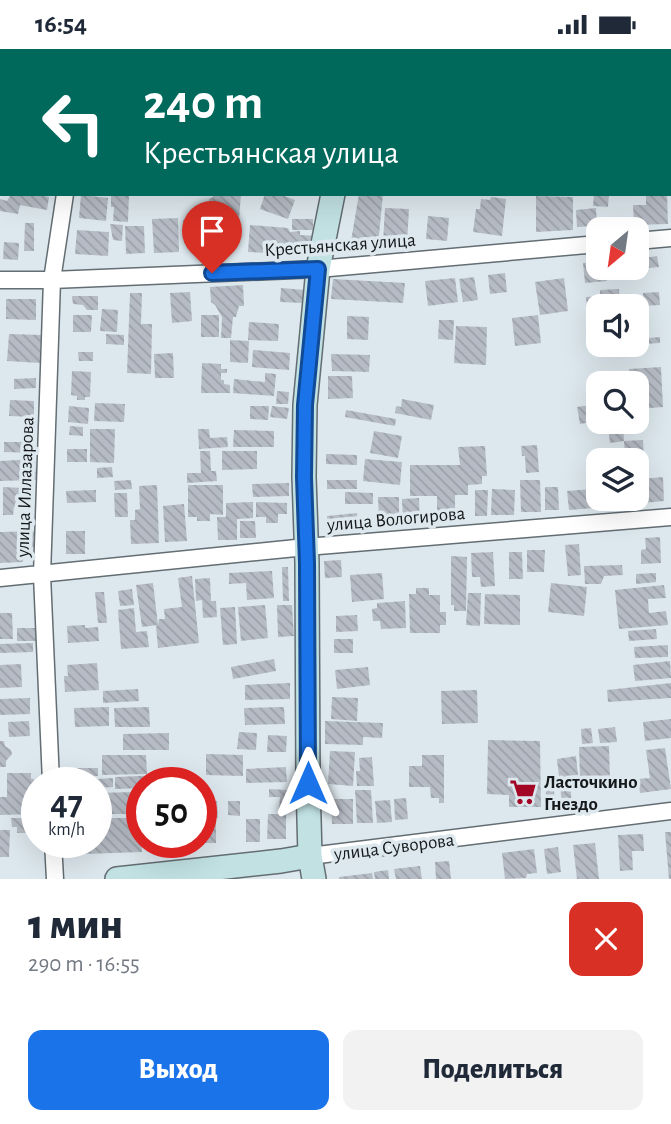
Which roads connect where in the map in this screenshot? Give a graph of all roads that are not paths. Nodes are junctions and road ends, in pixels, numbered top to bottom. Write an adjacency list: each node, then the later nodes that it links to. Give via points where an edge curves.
1 (65, 196): 8 (street, улица Иллазарова)
2 (333, 196): 6 (main road)
3 (671, 238): 4 (street)
4 (649, 240)
5 (586, 245): 6 (street, Крестьянская улица)
6 (318, 269): 8 (street, Крестьянская улица); 10 (main road, via 305,405)
7 (0, 280): 8 (street, Крестьянская улица)
8 (52, 280): 11 (street, улица Иллазарова)
9 (671, 517): 10 (street, улица Вологирова)
10 (306, 547): 11 (street, улица Вологирова); 16 (main road)
11 (42, 575): 12 (street, улица Вологирова); 13 (street, улица Иллазарова)
12 (0, 578)
13 (50, 767)
14 (671, 811): 16 (street, улица Суворова)
15 (54, 858): 17 (street)
16 (312, 868): 18 (main road, улица Суворова, via 281,861)
17 (55, 879)
18 (117, 879)

